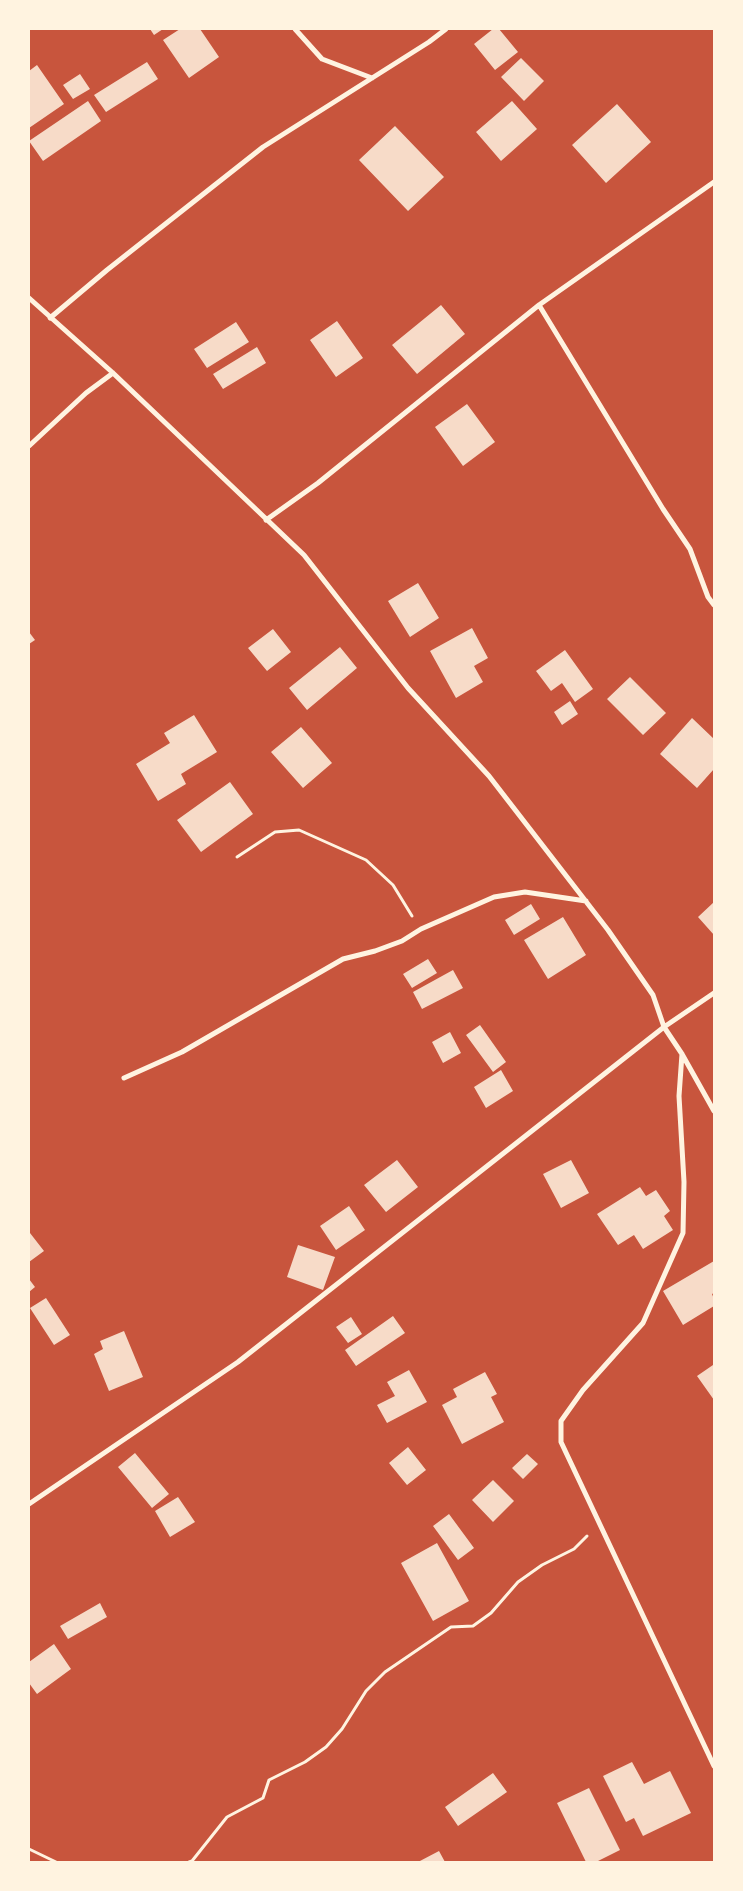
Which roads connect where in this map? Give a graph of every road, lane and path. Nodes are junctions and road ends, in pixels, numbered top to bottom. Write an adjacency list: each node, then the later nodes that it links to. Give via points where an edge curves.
1 (295, 29): 3 (street, via 322,59)
2 (446, 29): 3 (street)
3 (372, 78): 7 (street, via 263,148)
4 (714, 182): 6 (street)
5 (29, 298): 7 (street)
6 (539, 305): 10 (street, via 318,483); 11 (street, via 690,549)
7 (50, 318): 8 (street)
8 (113, 373): 9 (street, via 86,392); 10 (street)
9 (29, 446)
10 (266, 520): 13 (street, via 304,555 408,688 489,776)
11 (714, 605)
12 (237, 856): 14 (path, via 275,832 299,830 366,860 393,885)
13 (586, 901): 14 (street, via 525,892 494,897); 16 (street, via 653,996)
14 (421, 929): 18 (street, via 402,941 343,959 182,1052)
15 (714, 993): 16 (street)
16 (664, 1027): 17 (street); 20 (street, via 238,1362)
17 (682, 1054): 19 (street); 21 (street, via 679,1096 683,1233 643,1323 583,1390 561,1421 561,1442)
18 (124, 1078)
19 (714, 1112)
20 (29, 1504)
21 (599, 1525): 22 (street); 25 (path, via 574,1549 518,1582 491,1612 473,1626 451,1627 385,1672 366,1692 326,1747 269,1780 263,1798 227,1817)
22 (714, 1766)
23 (29, 1849): 24 (path)
24 (56, 1862)
25 (190, 1862)

